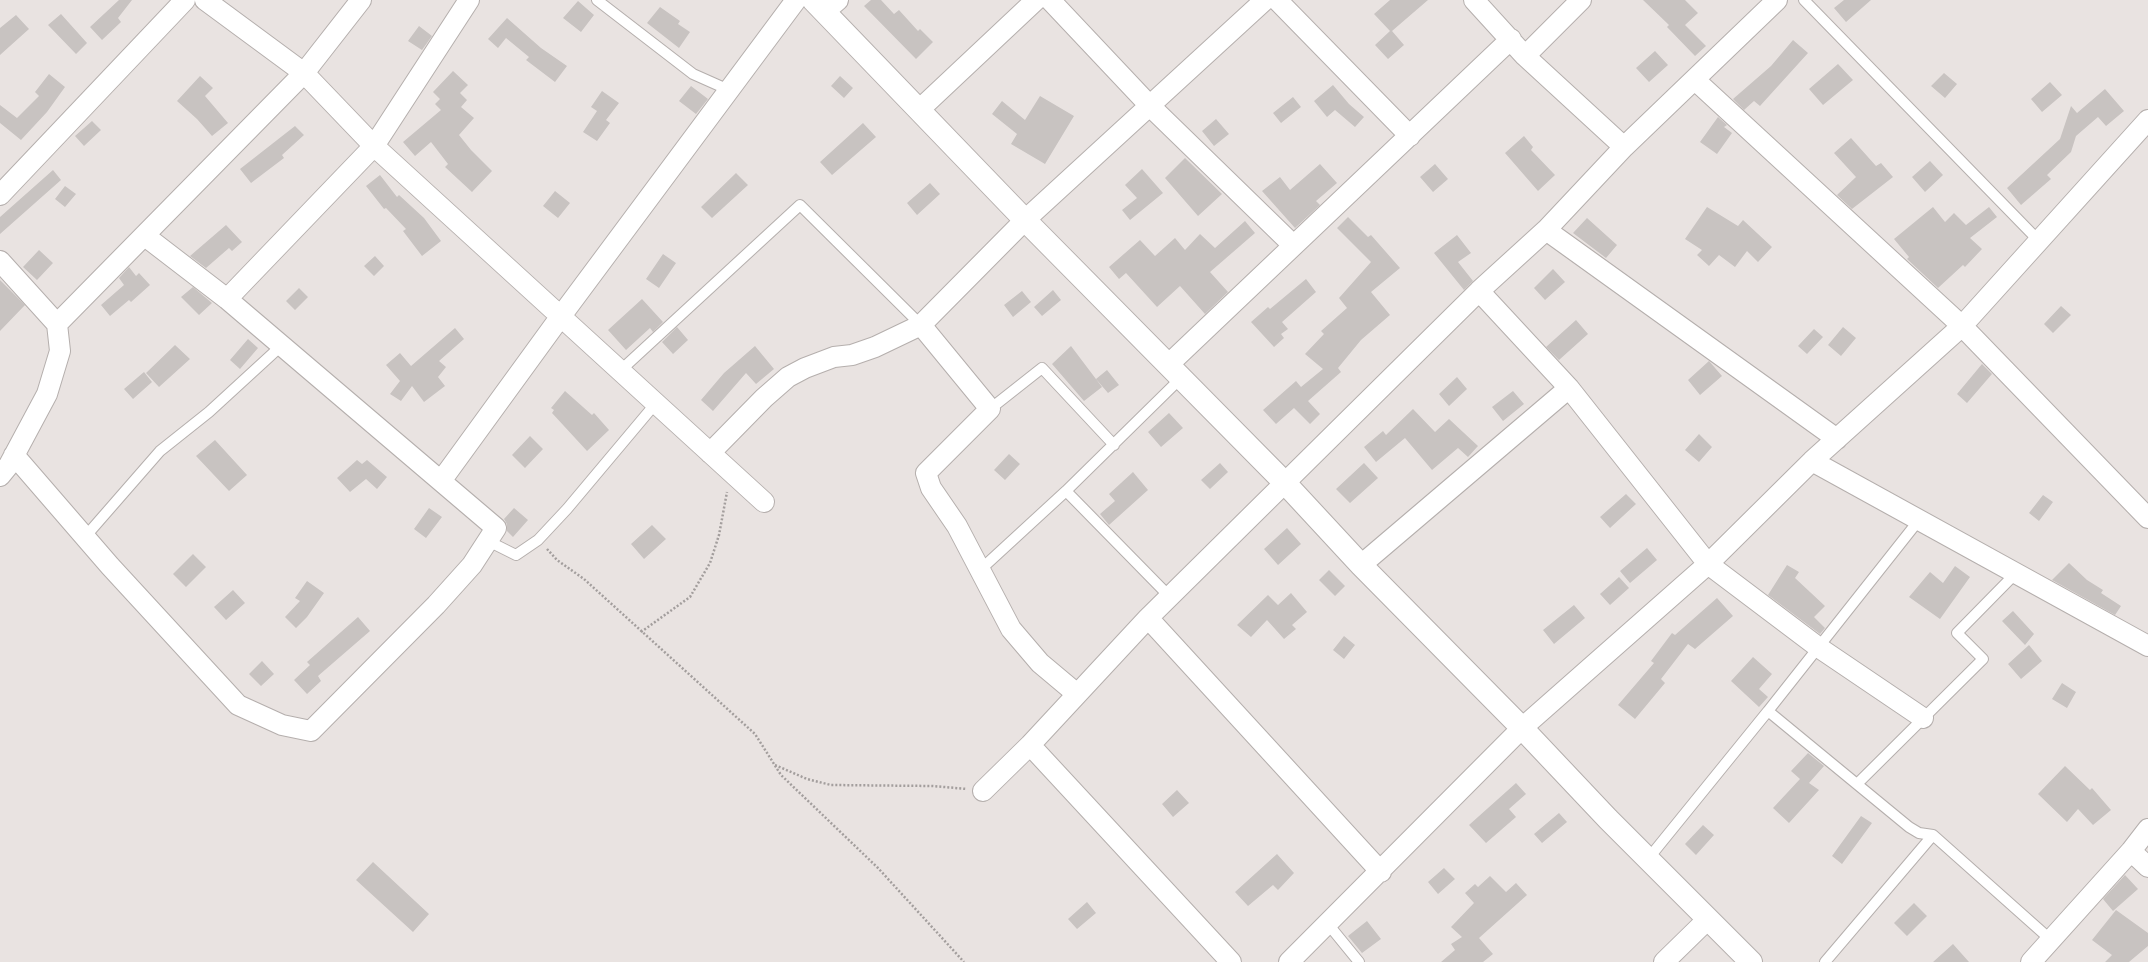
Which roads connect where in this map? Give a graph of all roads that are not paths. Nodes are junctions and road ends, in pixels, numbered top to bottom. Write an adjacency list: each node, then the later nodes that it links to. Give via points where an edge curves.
1 (184, 0): 27 (street)
2 (205, 0): 18 (street)
3 (361, 0): 18 (street)
4 (469, 0): 25 (street)
5 (597, 0): 20 (lane, via 693,74)
6 (796, 0): 20 (street)
7 (1036, 0): 22 (street)
8 (1050, 0): 21 (street)
9 (1264, 0): 21 (street)
10 (1277, 0): 24 (street)
11 (1474, 0): 16 (street)
12 (1581, 0): 17 (street)
13 (1777, 0): 19 (street)
14 (1804, 0): 31 (lane)
15 (825, 4): 22 (street)
16 (1511, 39): 17 (street); 24 (street)
17 (1525, 56): 26 (street)
18 (304, 73): 25 (street); 30 (street)
19 (1695, 80): 26 (street); 39 (street)
20 (729, 90): 36 (street)
21 (1150, 106): 28 (street); 32 (street)
22 (920, 110): 28 (street)
23 (2148, 120): 31 (street)
24 (1410, 136): 32 (street)
25 (374, 146): 35 (street); 36 (street)
26 (1624, 147): 29 (street)
27 (0, 195)
28 (1026, 220): 38 (street); 42 (street)
29 (1546, 230): 34 (street); 46 (street)
30 (145, 236): 35 (street); 37 (street)
31 (2039, 241): 39 (street)
32 (1293, 246): 42 (street)
33 (0, 261): 37 (street)
34 (1479, 291): 43 (street); 53 (street)
35 (226, 300): 40 (street)
36 (561, 316): 41 (street); 52 (street)
37 (57, 324): 49 (street, via 60,351 47,394)
38 (921, 325): 41 (lane, via 800,205); 45 (street); 48 (street, via 875,347 852,355 834,357 788,377)
39 (1962, 326): 46 (street); 56 (street)
40 (281, 346): 52 (street); 58 (lane, via 209,412 160,451)
41 (622, 370): 44 (street)
42 (1175, 371): 47 (lane); 53 (street)
43 (1568, 388): 60 (street); 61 (street)
44 (656, 403): 48 (street); 59 (lane, via 538,540 516,555)
45 (990, 409): 47 (lane, via 1042,368); 62 (street, via 926,473 931,488 957,526)
46 (1837, 439): 50 (street)
47 (1114, 445): 54 (lane)
48 (710, 453): 55 (street)
49 (14, 455): 51 (street); 58 (street)
50 (1812, 461): 57 (street); 60 (street)
51 (0, 476)
52 (441, 481): 59 (street, via 496,528)
53 (1285, 483): 61 (street); 64 (street)
54 (1066, 491): 62 (lane); 64 (lane)
55 (764, 502)
56 (2148, 518)
57 (1919, 520): 63 (street); 67 (lane)
58 (85, 537): 59 (street, via 174,638 238,705 282,725 311,731 436,605 472,565)
59 (488, 541)
60 (1708, 564): 67 (street); 71 (street)
61 (1361, 565): 71 (street)
62 (979, 571): 68 (street, via 1011,629 1040,663)
63 (2016, 573): 66 (street); 70 (lane, via 1957,633 1983,659)
64 (1169, 596): 65 (street)
65 (1148, 618): 68 (street); 80 (street)
66 (2148, 646)
67 (1818, 647): 69 (lane); 70 (street)
68 (1077, 694): 72 (street)
69 (1768, 710): 73 (lane); 78 (lane)
70 (1923, 718): 73 (lane)
71 (1522, 728): 78 (street); 80 (street)
72 (1030, 745): 74 (street); 84 (street)
73 (1857, 784): 76 (lane, via 1909,827 1920,833)
74 (983, 791)
75 (2148, 829): 77 (street)
76 (1934, 835): 83 (lane); 89 (lane)
77 (2131, 850): 79 (street); 83 (street)
78 (1648, 859): 81 (street)
79 (2148, 867)
80 (1381, 872): 82 (street)
81 (1708, 919): 87 (street); 88 (street)
82 (1328, 924): 85 (street); 86 (lane)
83 (2051, 940): 90 (street)
84 (1231, 962)
85 (1289, 962)
86 (1359, 962)
87 (1664, 962)
88 (1751, 962)
89 (1825, 962)
90 (2031, 962)

